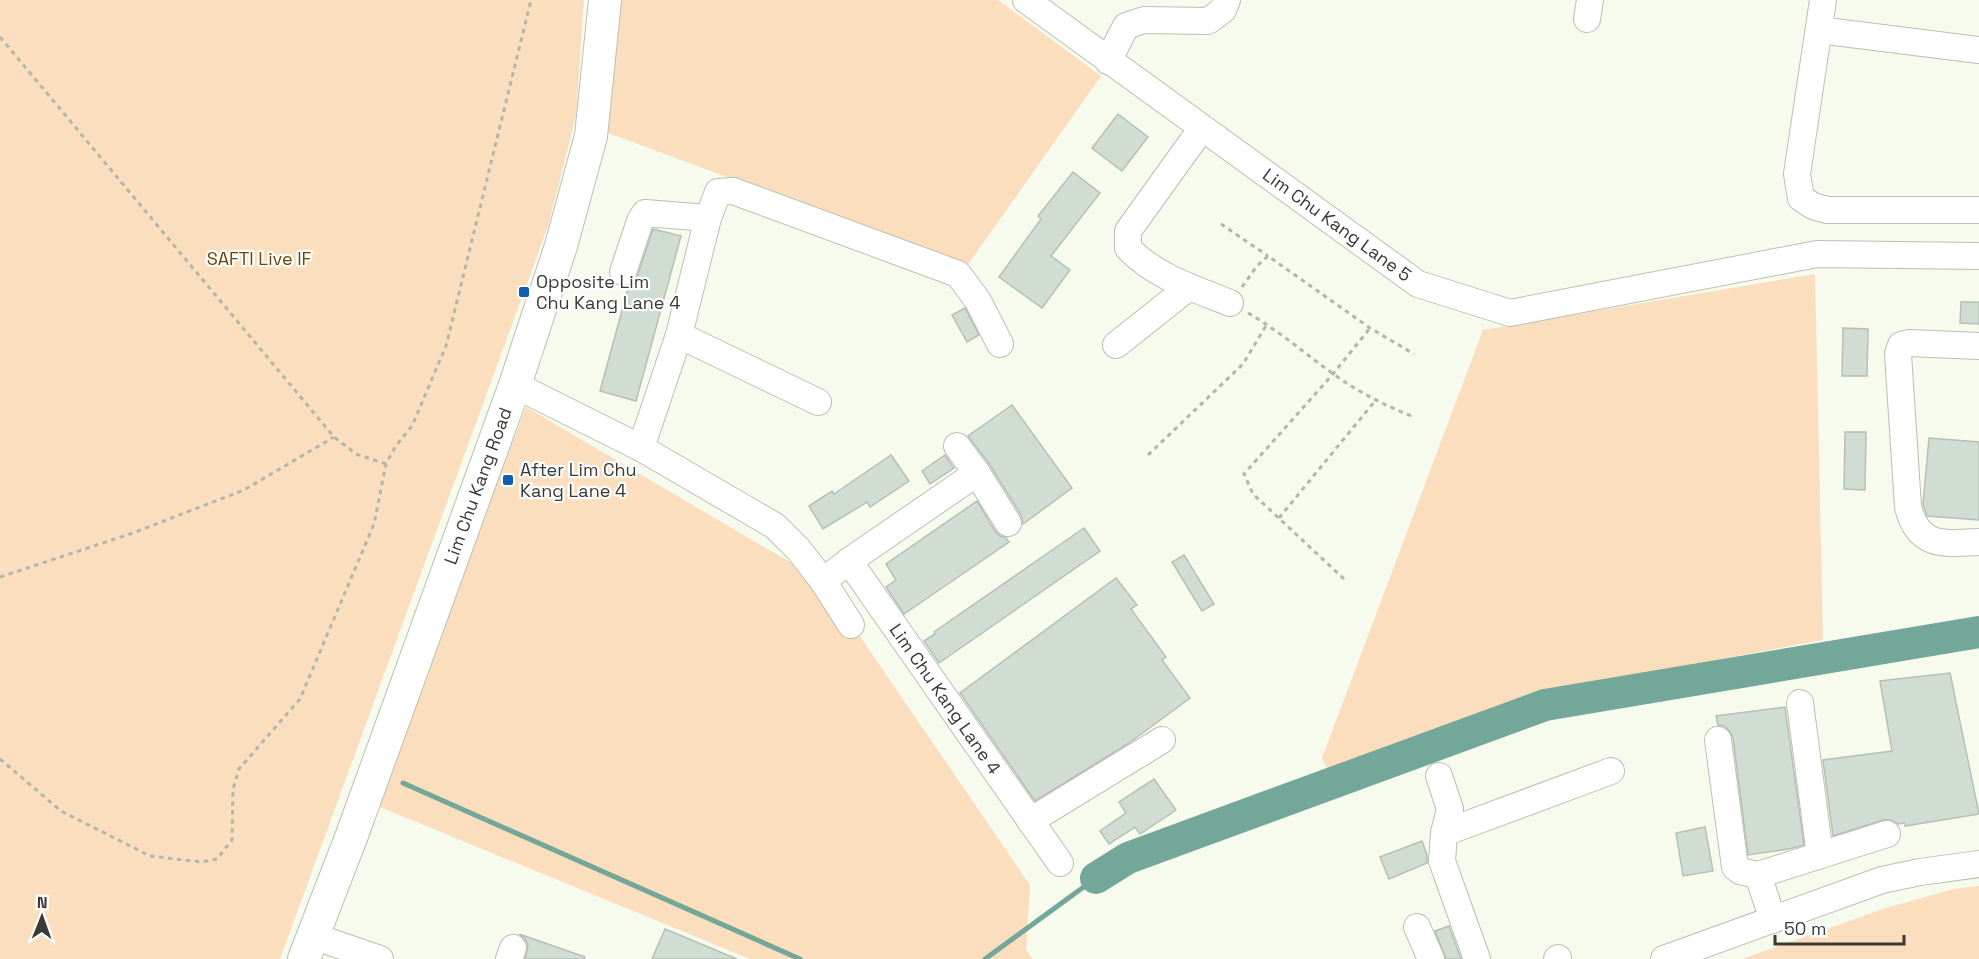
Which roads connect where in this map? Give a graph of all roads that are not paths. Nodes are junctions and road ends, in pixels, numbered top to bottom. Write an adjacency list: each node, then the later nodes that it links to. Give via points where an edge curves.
1 (605, 0): 19 (main road, Lim Chu Kang Road, via 591,136 561,246)
2 (1026, 0): 7 (street, Lim Chu Kang Lane 5)
3 (1227, 0): 7 (street, via 1223,10 1208,21 1144,20 1126,26)
4 (1823, 0): 5 (street)
5 (1819, 30): 6 (street); 9 (street, via 1797,174 1801,198 1827,210)
6 (1979, 50)
7 (1108, 61): 8 (street, Lim Chu Kang Lane 5)
8 (1202, 128): 11 (street, Lim Chu Kang Lane 5, via 1418,284 1509,313 1817,254); 13 (street, via 1128,231 1128,248 1140,261)
9 (1979, 210)
10 (708, 218): 12 (street, via 645,213); 15 (street); 16 (street, via 718,192 733,191 958,274 978,301)
11 (1979, 256)
12 (623, 272)
13 (1189, 287): 14 (street); 17 (street)
14 (1230, 303)
15 (679, 335): 20 (street); 22 (street)
16 (1000, 344)
17 (1116, 345)
18 (1979, 346): 25 (street, via 1909,343 1901,345 1898,354 1911,520 1932,541)
19 (515, 385): 22 (street); 43 (main road, Lim Chu Kang Road)
20 (818, 402)
21 (957, 446): 23 (street)
22 (641, 448): 27 (street, via 775,526)
23 (977, 474): 24 (street); 26 (street)
24 (1008, 523)
25 (1979, 542)
26 (849, 561): 27 (street); 34 (street, Lim Chu Kang Lane 4)
27 (823, 581): 28 (street)
28 (851, 625)
29 (1800, 702): 37 (street)
30 (1162, 740): 34 (street)
31 (1718, 740): 40 (street, via 1735,867)
32 (1611, 771): 35 (street)
33 (1439, 776): 35 (street, via 1450,809)
34 (1030, 821): 38 (street, Lim Chu Kang Lane 4)
35 (1444, 833): 46 (street, via 1442,861)
36 (1887, 834): 37 (street)
37 (1820, 855): 40 (street)
38 (1060, 863)
39 (1979, 864): 41 (street, via 1882,880)
40 (1758, 875): 41 (street)
41 (1773, 920): 47 (street)
42 (1417, 927): 45 (street)
43 (309, 947): 44 (street)
44 (380, 959)
45 (1431, 959)
46 (1478, 959)
47 (1664, 959)

